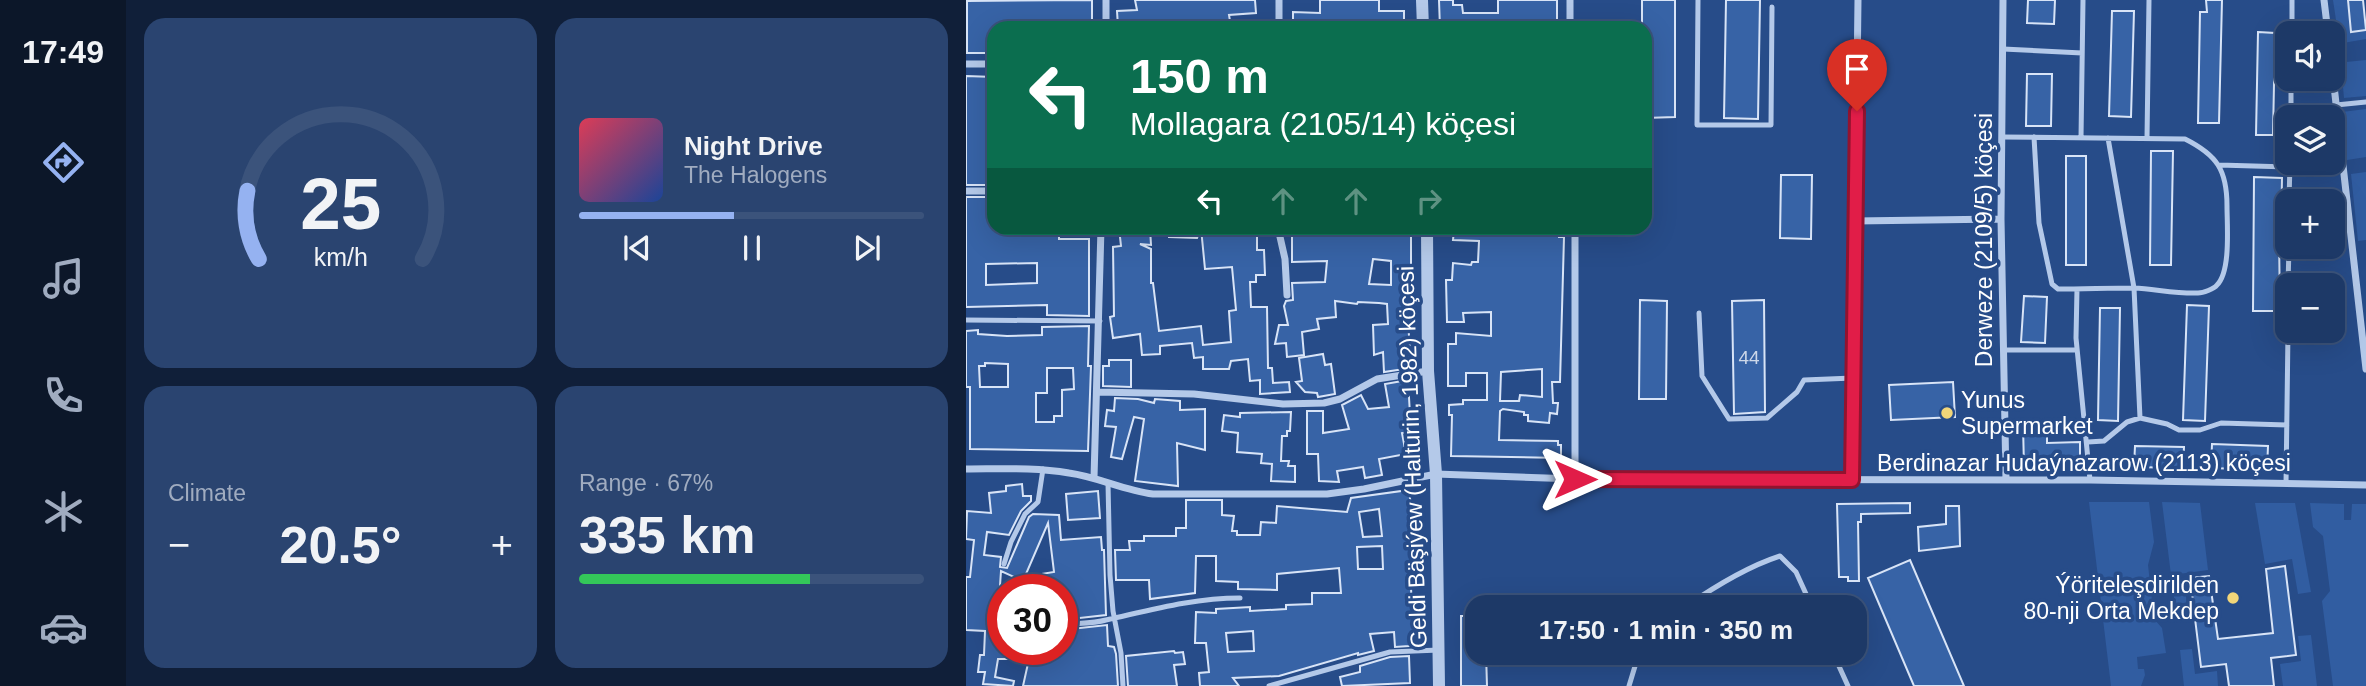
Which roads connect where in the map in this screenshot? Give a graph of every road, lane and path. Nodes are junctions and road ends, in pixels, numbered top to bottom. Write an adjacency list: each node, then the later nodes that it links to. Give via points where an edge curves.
1 (1106, 0): 13 (street)
2 (1279, 0): 14 (street)
3 (1422, 0): 15 (street)
4 (1570, 0): 16 (street)
5 (1698, 0): 12 (lane, via 1697,125 1771,125)
6 (1858, 0): 37 (street)
7 (2003, 0): 19 (street, Derweze (2109/5) köçesi)
8 (2083, 0): 20 (lane)
9 (2149, 0): 30 (lane)
10 (2292, 0): 17 (lane)
11 (2324, 0): 18 (street)
12 (1772, 7)
13 (1106, 21)
14 (1279, 21)
15 (1423, 21)
16 (1570, 21)
17 (2292, 21)
18 (2327, 21)
19 (2003, 49): 20 (lane); 26 (street, Derweze (2109/5) köçesi)
20 (2082, 53): 28 (lane)
21 (966, 64): 22 (street)
22 (987, 64)
23 (2335, 91): 25 (street)
24 (2366, 102): 25 (lane)
25 (2336, 105)
26 (2002, 136): 27 (lane); 36 (street, Derweze (2109/5) köçesi)
27 (2034, 137): 28 (lane); 43 (lane, via 2039,223 2052,284 2058,289)
28 (2081, 138): 29 (lane)
29 (2108, 138): 30 (lane); 42 (lane)
30 (2147, 138): 31 (lane, via 2185,139 2203,148)
31 (2219, 165): 32 (lane); 42 (lane, via 2227,191 2227,255 2217,286 2201,293)
32 (2275, 165)
33 (2344, 175): 51 (street)
34 (966, 191): 35 (street)
35 (987, 191)
36 (2001, 219): 37 (street); 49 (street, Derweze (2109/5) köçesi)
37 (1855, 221): 53 (street)
38 (1101, 235): 47 (street)
39 (1280, 235): 44 (street)
40 (1427, 235): 52 (street, Geldi Bäşiýew (Halturin, 1982) köçesi)
41 (1575, 235): 62 (street)
42 (2134, 288): 43 (lane); 55 (lane)
43 (2077, 289): 50 (lane)
44 (1287, 295)
45 (1699, 313): 53 (lane, via 1702,376 1729,419 1767,418 1804,380)
46 (966, 320): 47 (lane)
47 (1100, 321): 54 (street)
48 (2288, 343): 56 (lane)
49 (2003, 350): 50 (lane); 64 (street, Derweze (2109/5) köçesi)
50 (2077, 350): 57 (lane)
51 (2366, 369)
52 (1428, 371): 54 (street, via 1377,379 1324,403); 60 (street, Geldi Bäşiýew (Halturin, 1982) köçesi)
53 (1853, 378): 63 (street)
54 (1097, 393): 61 (street)
55 (2140, 418): 56 (lane, via 2179,430 2221,424); 57 (lane, via 2127,422 2104,441)
56 (2287, 425): 67 (lane)
57 (2088, 442): 65 (lane)
58 (966, 469): 59 (street, Berdinazar Hudaýnazarow (2113) köçesi)
59 (1043, 470): 61 (street, Berdinazar Hudaýnazarow (2113) köçesi); 69 (lane, via 1038,502 1025,514)
60 (1436, 474): 62 (street, Berdinazar Hudaýnazarow (2113) köçesi); 66 (street, Berdinazar Hudaýnazarow (2113) köçesi, via 1327,494 1153,494); 75 (street, Geldi Bäşiýew (Halturin, 1982) köçesi)
61 (1094, 478): 66 (street, Berdinazar Hudaýnazarow (2113) köçesi)
62 (1575, 479): 63 (street, Berdinazar Hudaýnazarow (2113) köçesi)
63 (1852, 480): 64 (street, Berdinazar Hudaýnazarow (2113) köçesi)
64 (2006, 480): 65 (street, Berdinazar Hudaýnazarow (2113) köçesi)
65 (2090, 480): 67 (street, Berdinazar Hudaýnazarow (2113) köçesi)
66 (1108, 483): 73 (lane)
67 (2286, 484): 68 (street, Berdinazar Hudaýnazarow (2113) köçesi)
68 (2366, 485)
69 (1004, 564)
70 (1702, 595): 71 (lane, via 1780,556 1796,572)
71 (1807, 595)
72 (1240, 598): 73 (lane, via 1209,598)
73 (1114, 617): 74 (lane); 78 (lane)
74 (1078, 623)
75 (1439, 650): 79 (lane, via 1375,655); 80 (street, Geldi Bäşiýew (Halturin, 1982) köçesi)
76 (1635, 665): 81 (lane)
77 (1838, 665): 82 (lane)
78 (1122, 686)
79 (1269, 686)
80 (1439, 686)
81 (1629, 686)
82 (1848, 686)

